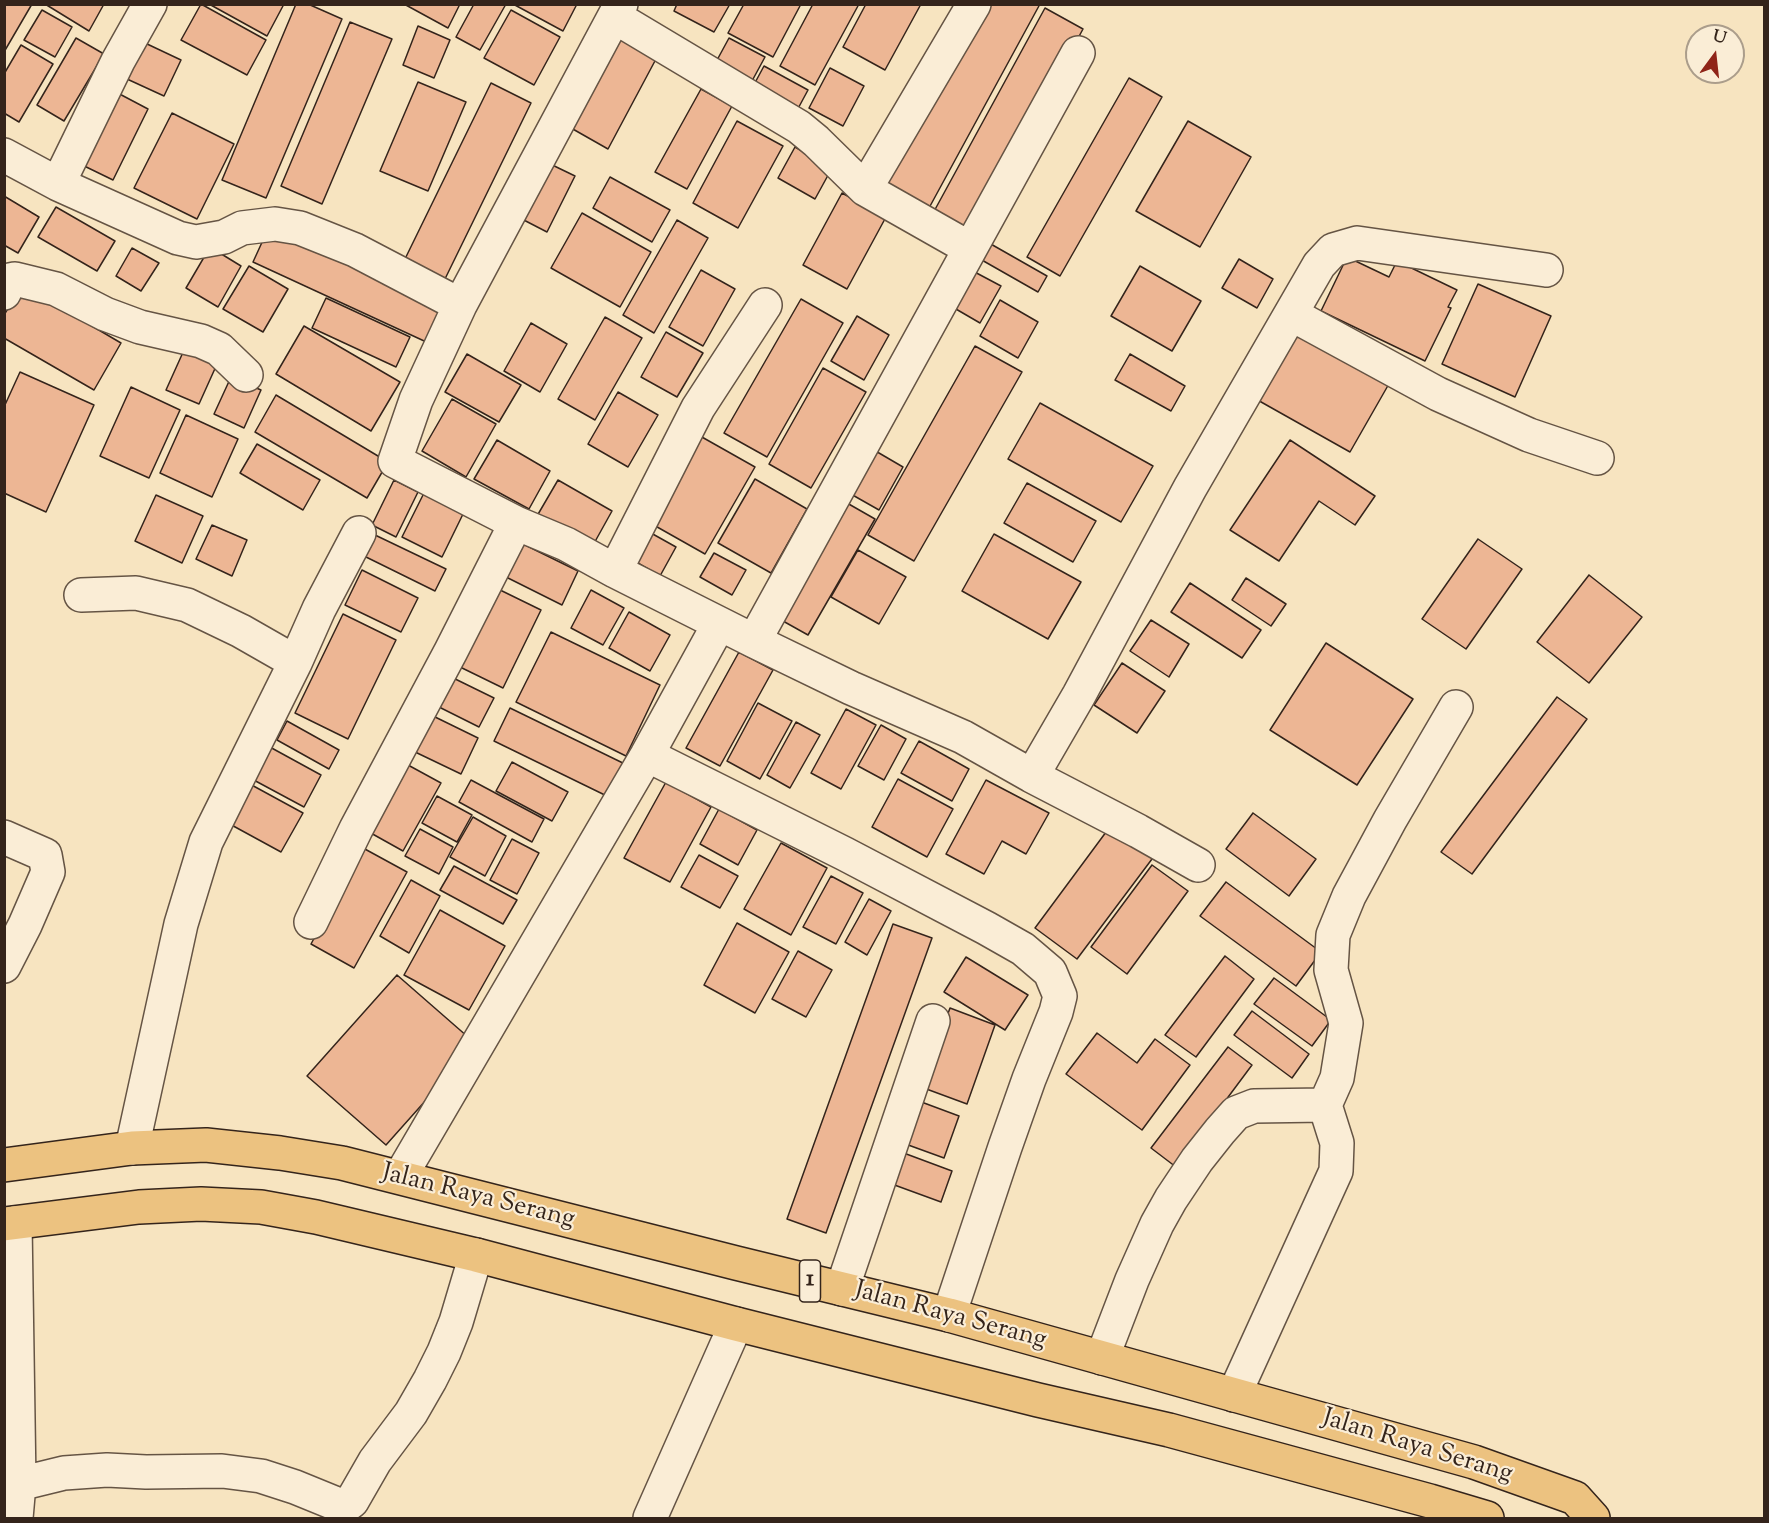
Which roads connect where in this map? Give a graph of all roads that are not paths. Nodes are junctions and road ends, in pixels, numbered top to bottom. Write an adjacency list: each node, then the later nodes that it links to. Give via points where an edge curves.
1 (150, 4): 6 (street)
2 (974, 4): 7 (street)
3 (618, 11): 7 (street, via 799,127); 12 (street)
4 (1078, 53): 8 (street)
5 (4, 155): 6 (street)
6 (58, 184): 12 (street, via 178,238 196,242 224,237 242,228 275,224 300,228 356,250)
7 (865, 189): 8 (street)
8 (969, 248): 21 (street)
9 (1546, 270): 13 (street, via 1358,243 1333,250 1319,265)
10 (4, 293): 14 (street, via 10,280 15,279 56,289 140,327 219,349)
11 (765, 304): 18 (street, via 698,408)
12 (460, 305): 16 (street, via 416,400 395,461)
13 (1291, 314): 15 (street, via 1438,394 1529,435); 25 (street, via 1190,488)
14 (246, 375)
15 (1597, 458)
16 (516, 523): 18 (street); 28 (street)
17 (358, 532): 22 (street)
18 (615, 571): 20 (street)
19 (81, 595): 22 (street, via 136,593 188,605)
20 (719, 624): 21 (street); 24 (street)
21 (754, 641): 25 (street, via 963,737)
22 (295, 663): 32 (street, via 206,842 181,924)
23 (1456, 707): 31 (street, via 1349,896 1333,935 1331,970 1346,1023 1337,1078)
24 (647, 755): 34 (street); 38 (street, via 986,928 1023,949 1050,972 1060,996 1056,1012 1012,1124)
25 (1032, 776): 27 (street)
26 (4, 837): 29 (street, via 45,855 48,872)
27 (1198, 865)
28 (311, 922)
29 (4, 966)
30 (933, 1021): 37 (street)
31 (1325, 1105): 40 (street, via 1254,1106 1236,1113 1220,1131 1157,1224); 41 (street, via 1336,1143 1336,1171)
32 (132, 1148): 33 (highway, Jalan Raya Serang / 1); 34 (highway, Jalan Raya Serang / 1, via 206,1145 280,1153)
33 (4, 1165)
34 (400, 1177): 37 (highway, Jalan Raya Serang / 1)
35 (10, 1223): 36 (highway, Jalan Raya Serang / 1, via 139,1207 261,1207); 42 (street)
36 (476, 1255): 39 (highway, Jalan Raya Serang / 1); 42 (street, via 456,1322 430,1380 352,1501 344,1507 261,1476 222,1471 107,1470 63,1473)
37 (842, 1289): 38 (highway, Jalan Raya Serang / 1)
38 (949, 1315): 40 (highway, Jalan Raya Serang / 1)
39 (736, 1324): 44 (street); 45 (highway, Jalan Raya Serang / 1, via 1168,1430)
40 (1102, 1358): 41 (highway, Jalan Raya Serang / 1)
41 (1234, 1395): 46 (highway, Jalan Raya Serang / 1, via 1474,1462 1575,1498)
42 (20, 1484): 43 (street)
43 (16, 1518)
44 (650, 1518)
45 (1487, 1518)
46 (1593, 1518)

